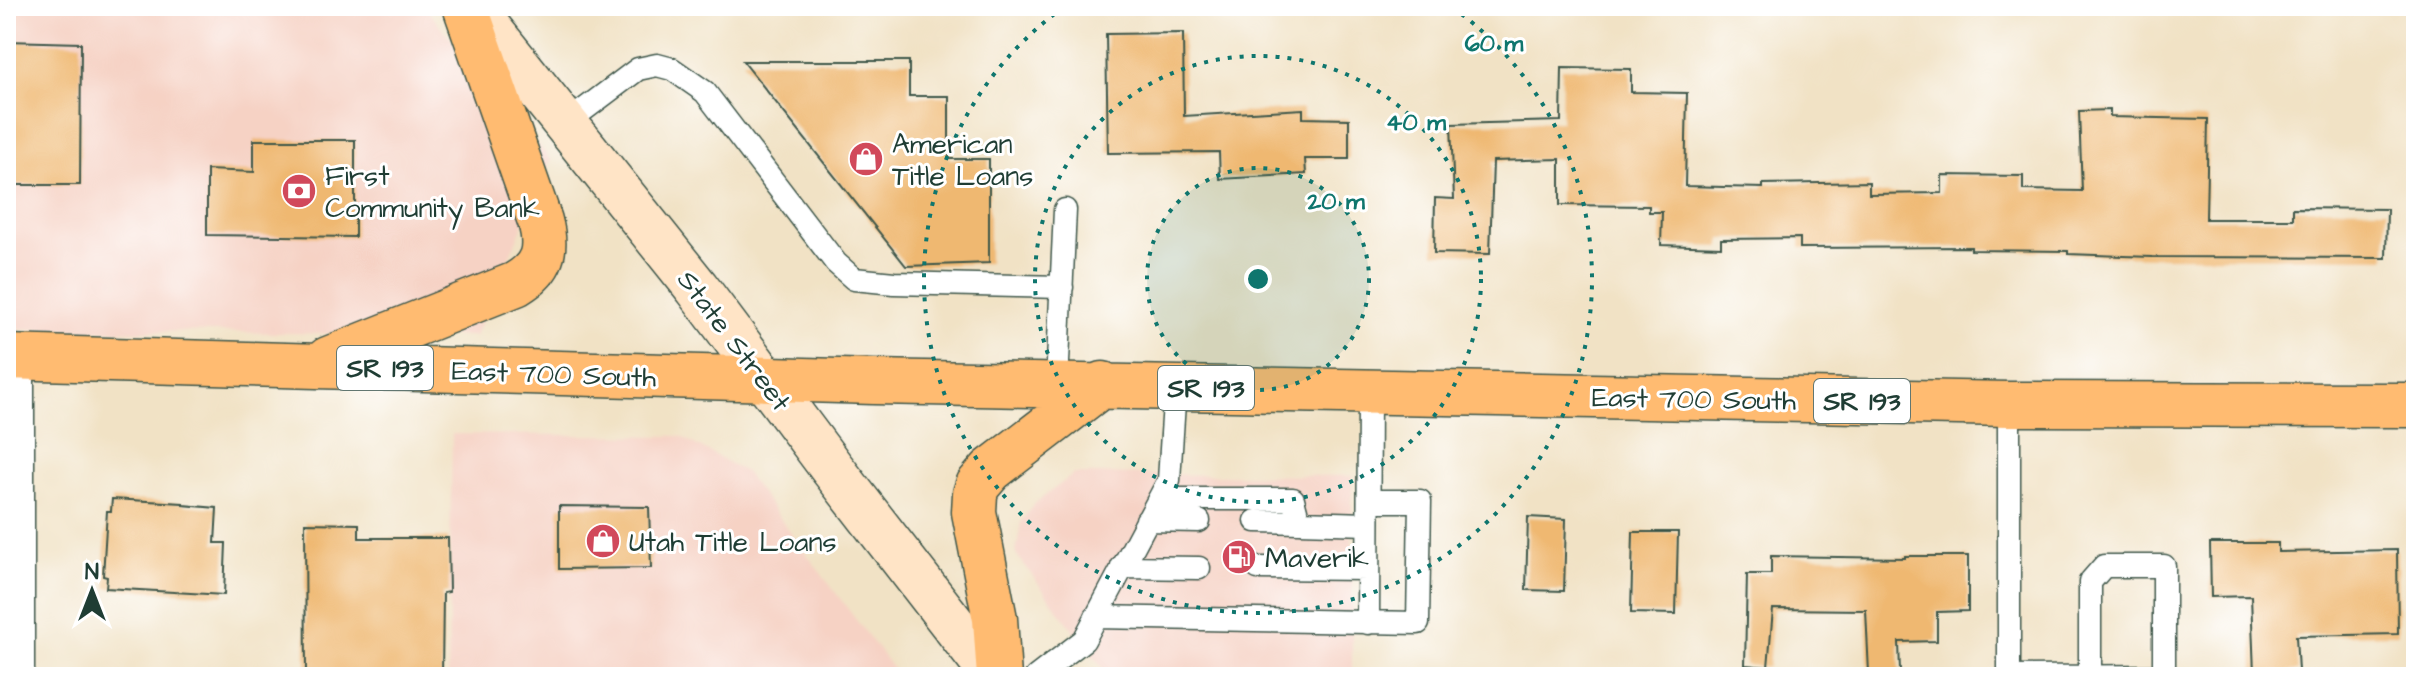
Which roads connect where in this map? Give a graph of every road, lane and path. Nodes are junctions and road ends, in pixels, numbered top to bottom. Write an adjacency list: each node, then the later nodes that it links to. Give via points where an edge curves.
1 (465, 6): 7 (main road, via 540,221 541,262 516,284)
2 (471, 6): 3 (main road, State Street)
3 (565, 124): 5 (lane, via 638,69 672,69 705,92 836,263 854,279); 8 (main road, State Street)
4 (1065, 210): 5 (lane)
5 (1062, 287): 9 (lane)
6 (15, 358): 7 (main road, East 700 South / SR 193); 30 (lane)
7 (311, 366): 8 (main road, East 700 South / SR 193)
8 (765, 378): 9 (main road, East 700 South / SR 193); 27 (main road, State Street)
9 (1057, 384): 10 (main road, East 700 South / SR 193)
10 (1103, 384): 11 (main road, SR 193); 27 (main road, via 978,485 974,512)
11 (1175, 387): 12 (main road, East 700 South / SR 193); 15 (lane, via 1169,480)
12 (1369, 391): 13 (main road, East 700 South / SR 193); 16 (lane)
13 (2009, 404): 14 (main road, East 700 South / SR 193); 28 (lane, via 2009,677)
14 (2416, 405)
15 (1159, 499): 17 (lane); 20 (lane, via 1293,499)
16 (1369, 512): 20 (lane); 24 (lane); 26 (lane, via 1420,501 1418,623)
17 (1147, 520): 18 (lane); 21 (lane)
18 (1199, 521)
19 (1256, 521): 20 (lane)
20 (1299, 522)
21 (1122, 567): 22 (lane); 25 (lane)
22 (1199, 568)
23 (1258, 568): 24 (lane)
24 (1368, 569): 26 (lane)
25 (1096, 617): 26 (lane); 32 (lane, via 1084,640)
26 (1368, 623)
27 (980, 630): 31 (main road)
28 (2090, 676): 29 (lane); 29 (lane, via 2090,582 2104,566 2164,566)
29 (2164, 676)
30 (23, 677)
31 (997, 677)
32 (1036, 677)

